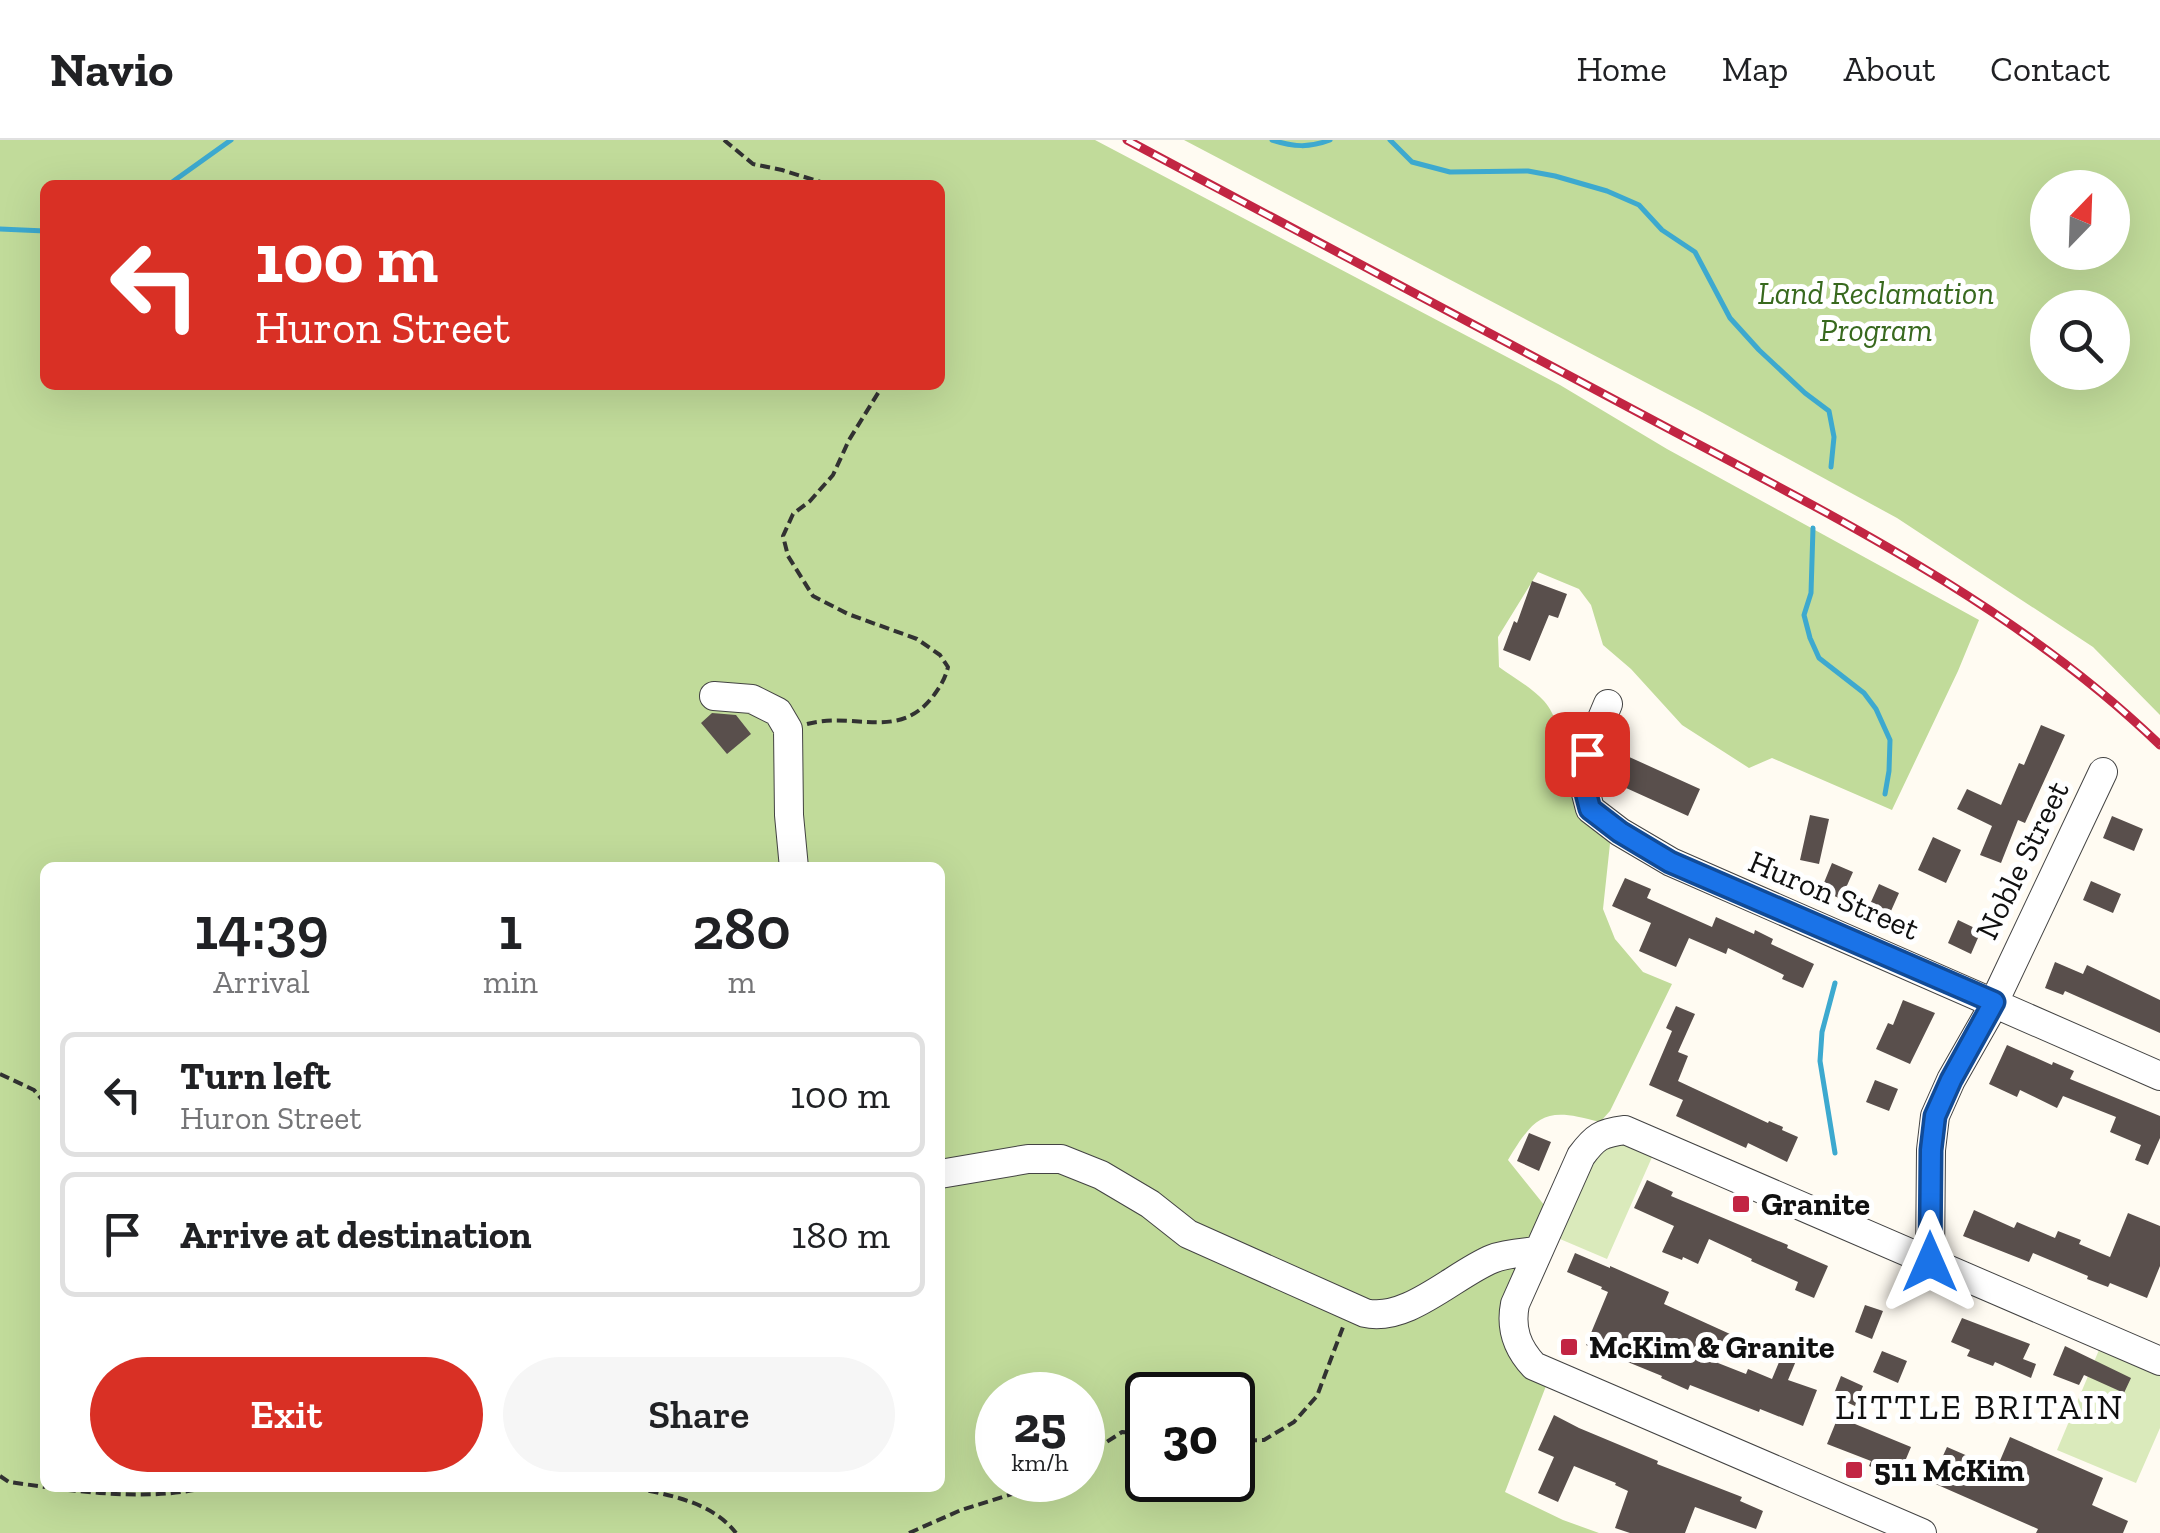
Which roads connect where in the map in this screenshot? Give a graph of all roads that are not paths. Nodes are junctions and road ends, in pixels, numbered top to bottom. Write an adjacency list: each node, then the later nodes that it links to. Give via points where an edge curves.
1 (714, 696): 4 (street, via 752,699 778,712 788,729)
2 (1608, 704): 5 (street, Huron Street, via 1582,778 1590,809 1670,862)
3 (2103, 772): 5 (street, Noble Street)
4 (793, 862)
5 (1994, 1002): 6 (street, Huron Street); 9 (street, Noble Street, via 1935,1116)
6 (2160, 1076)
7 (945, 1173): 8 (street, via 1061,1158 1150,1204 1188,1234 1378,1316 1404,1309 1488,1260)
8 (1538, 1252): 9 (street, via 1581,1156 1594,1138 1625,1130); 11 (street, via 1512,1320 1521,1352 1534,1366)
9 (1930, 1262): 10 (street)
10 (2160, 1361)
11 (1922, 1533)

